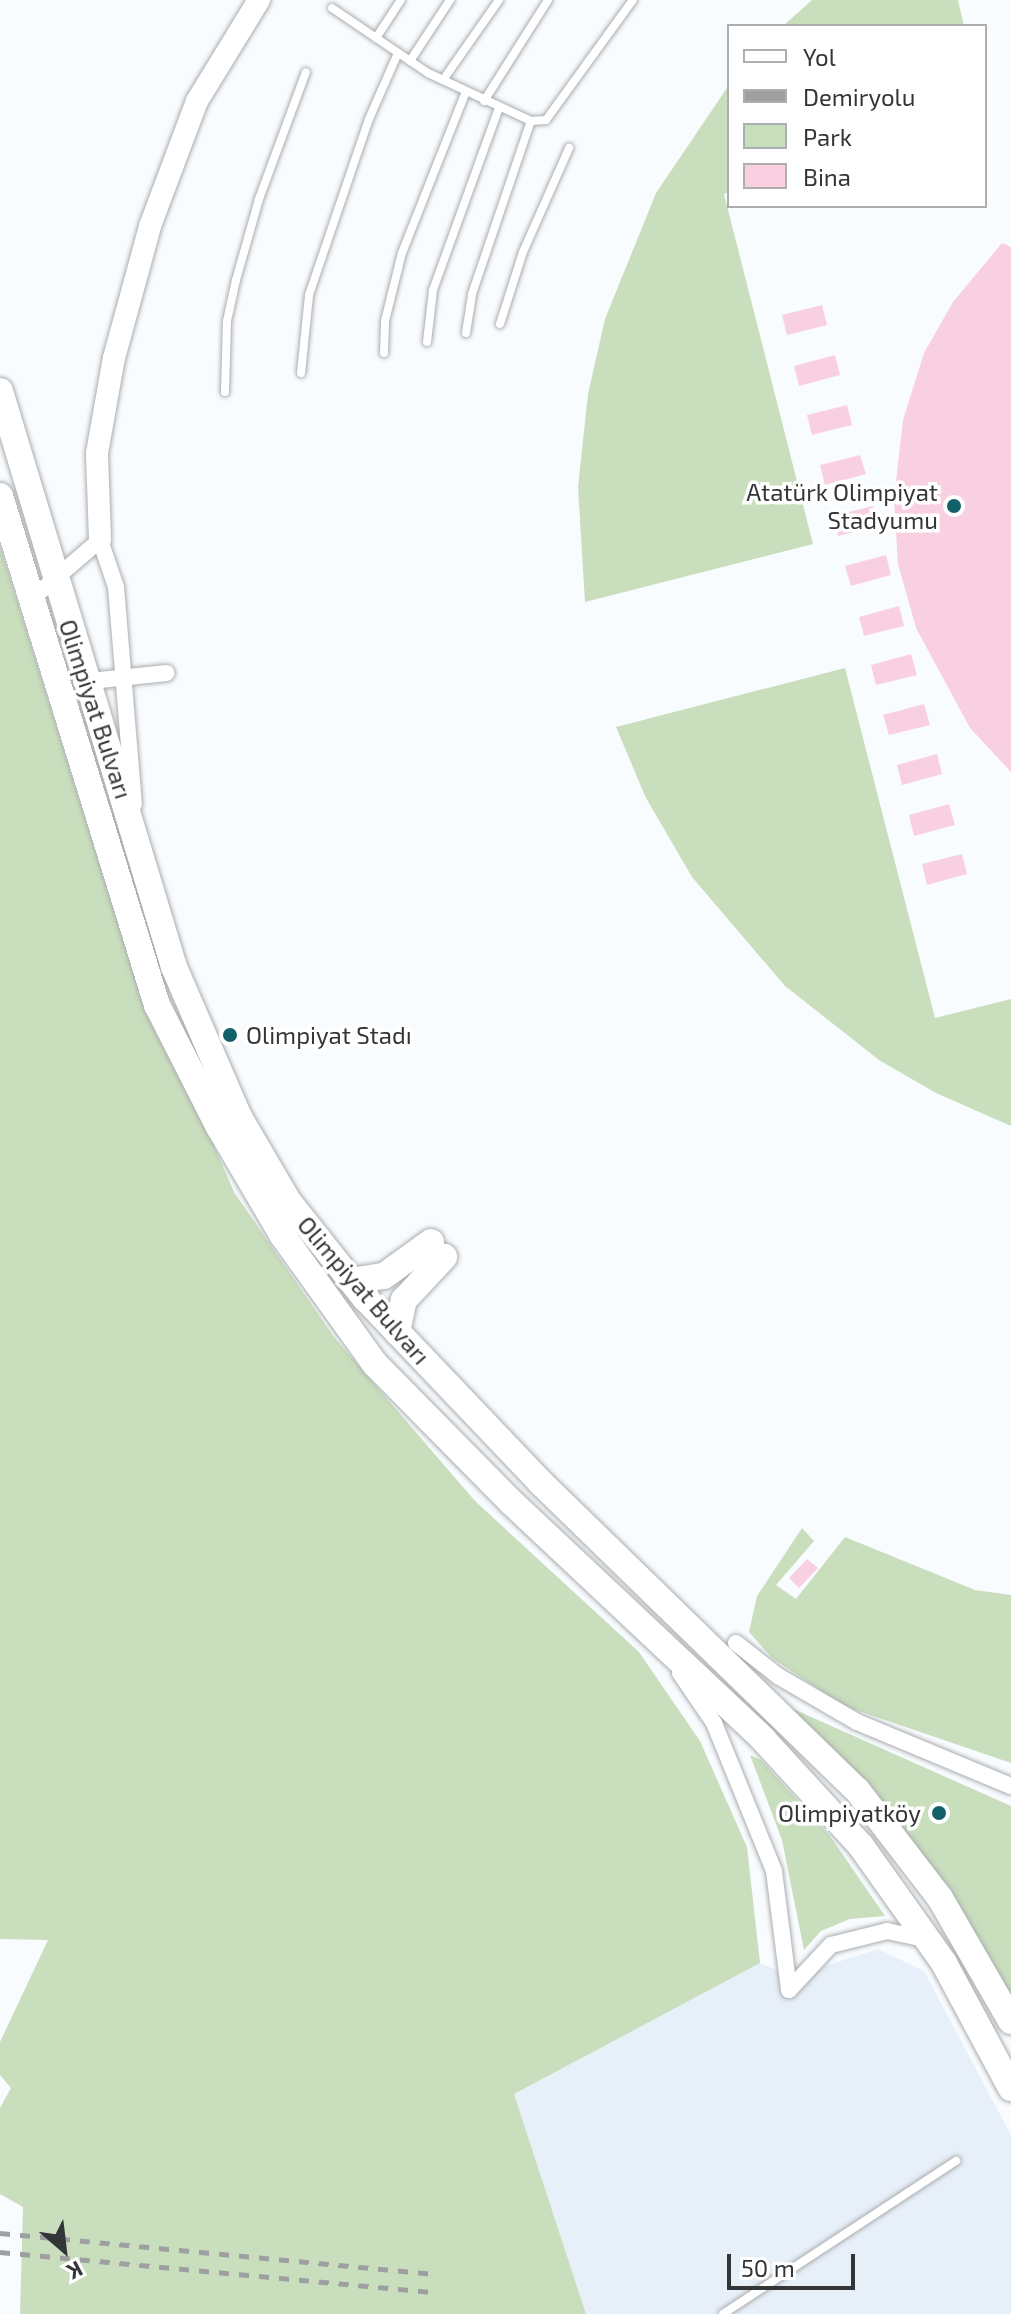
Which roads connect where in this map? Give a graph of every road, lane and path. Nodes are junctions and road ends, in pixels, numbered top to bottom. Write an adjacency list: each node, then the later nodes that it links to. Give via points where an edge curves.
1 (259, 0): 26 (street, via 197,101 150,226 114,358 97,453)
2 (401, 0): 8 (lane)
3 (450, 0): 10 (lane)
4 (499, 0): 12 (lane)
5 (548, 0): 14 (lane)
6 (633, 0): 16 (lane, via 546,120)
7 (332, 8): 8 (lane)
8 (376, 38): 9 (lane)
9 (398, 53): 10 (lane); 22 (lane, via 369,119 309,295)
10 (410, 61): 12 (lane)
11 (306, 72): 24 (lane, via 268,171 240,267 227,321)
12 (443, 80): 13 (lane)
13 (466, 91): 14 (lane); 21 (lane, via 402,253 385,321)
14 (484, 101): 15 (lane)
15 (499, 108): 16 (lane); 20 (lane, via 433,290)
16 (531, 121): 19 (lane, via 476,279)
17 (569, 148): 18 (lane, via 523,252)
18 (500, 324)
19 (466, 333)
20 (427, 342)
21 (384, 353)
22 (301, 373)
23 (0, 391): 27 (main road, Olimpiyat Bulvarı)
24 (225, 392)
25 (0, 496): 28 (main road, Olimpiyat Bulvarı)
26 (100, 540): 27 (street); 30 (street, via 116,587)
27 (56, 582): 28 (street); 31 (main road, Olimpiyat Bulvarı)
28 (29, 601): 32 (main road, Olimpiyat Bulvarı)
29 (167, 673): 30 (street)
30 (123, 677): 31 (street); 33 (street)
31 (87, 681): 32 (street); 33 (main road, Olimpiyat Bulvarı)
32 (58, 686): 36 (main road, Olimpiyat Bulvarı, via 157,1005 283,1236 375,1364 511,1502)
33 (136, 832): 34 (main road, Olimpiyat Bulvarı, via 174,967 239,1117 288,1201)
34 (351, 1281): 35 (main road, Olimpiyat Bulvarı); 35 (main road, via 384,1276 437,1250 404,1300)
35 (397, 1332): 40 (main road, Olimpiyat Bulvarı, via 540,1482 857,1790 940,1898)
36 (649, 1629): 39 (main road, Olimpiyat Bulvarı, via 763,1739 861,1846); 39 (street, via 714,1723 748,1799 774,1871 789,1990 831,1945 887,1931)
37 (736, 1643): 38 (street, via 778,1676 857,1722)
38 (1011, 1786)
39 (930, 1940): 41 (main road, Olimpiyat Bulvarı)
40 (1011, 2021)
41 (1011, 2088)
42 (956, 2161): 43 (lane)
43 (723, 2314)

